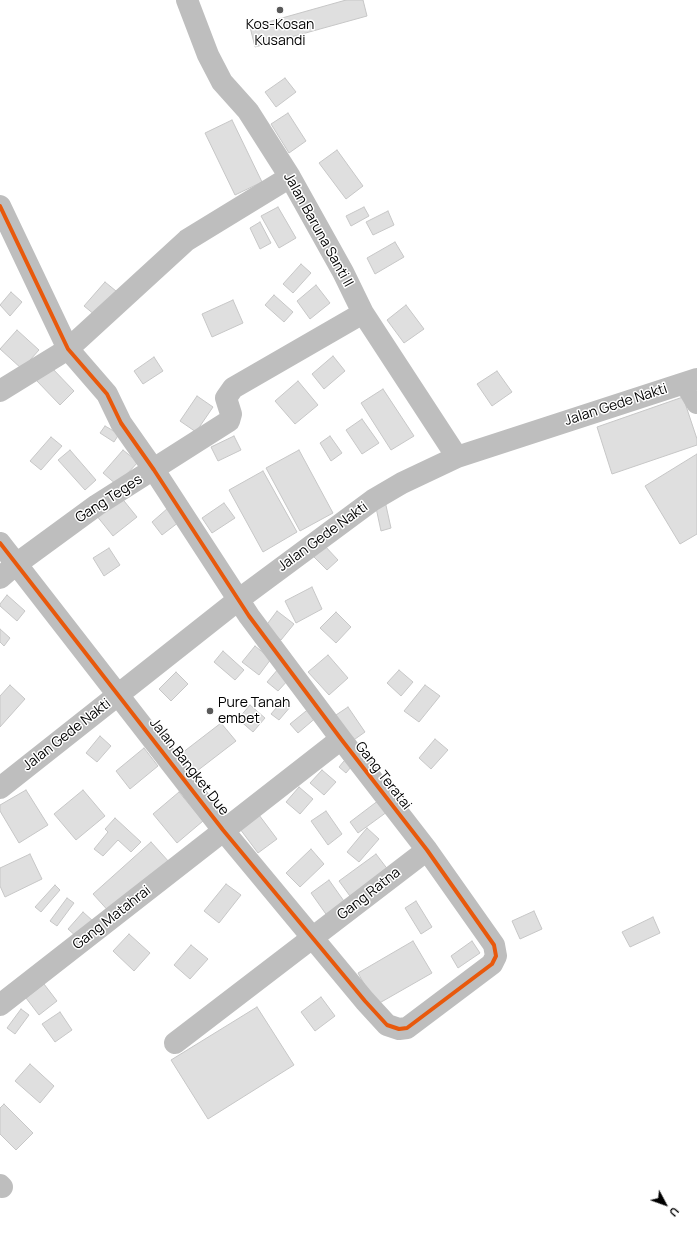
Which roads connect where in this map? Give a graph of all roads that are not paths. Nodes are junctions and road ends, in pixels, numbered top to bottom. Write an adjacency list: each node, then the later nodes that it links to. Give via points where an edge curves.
1 (187, 0): 2 (street, Jalan Baruna Santi II, via 208,55 222,82 248,111)
2 (290, 177): 4 (street, Jalan Baruna Santi II); 5 (street, via 187,240)
3 (0, 206): 5 (street, Gang Teratai)
4 (363, 313): 9 (street, Jalan Baruna Santi II); 10 (street, Gang Teges, via 233,388 226,398 231,414 229,421)
5 (68, 349): 7 (street); 10 (street, Gang Teratai, via 107,394 121,423)
6 (691, 381): 8 (street); 9 (street, Jalan Gede Nakti)
7 (0, 391)
8 (697, 403)
9 (457, 457): 13 (street, Jalan Gede Nakti, via 373,500)
10 (154, 470): 12 (street, Gang Teges, via 97,505); 13 (street, Gang Teratai)
11 (0, 543): 12 (street, Jalan Bangket Due)
12 (8, 571): 14 (street, Jalan Bangket Due)
13 (238, 600): 14 (street, Jalan Gede Nakti); 15 (street, Gang Teratai)
14 (118, 694): 16 (street, Jalan Gede Nakti); 17 (street, Jalan Bangket Due)
15 (341, 739): 17 (street, Gang Matahrai); 18 (street, Gang Teratai)
16 (0, 788)
17 (223, 830): 19 (street, Jalan Bangket Due); 21 (street, Gang Matahrai)
18 (427, 850): 19 (street, Gang Ratna); 20 (street, Gang Teratai, via 494,945 496,956)
19 (312, 938): 20 (street, Jalan Bangket Due, via 365,1001 387,1024 399,1029 407,1028); 22 (street, Gang Ratna)
20 (488, 968)
21 (0, 1005)
22 (175, 1043)

